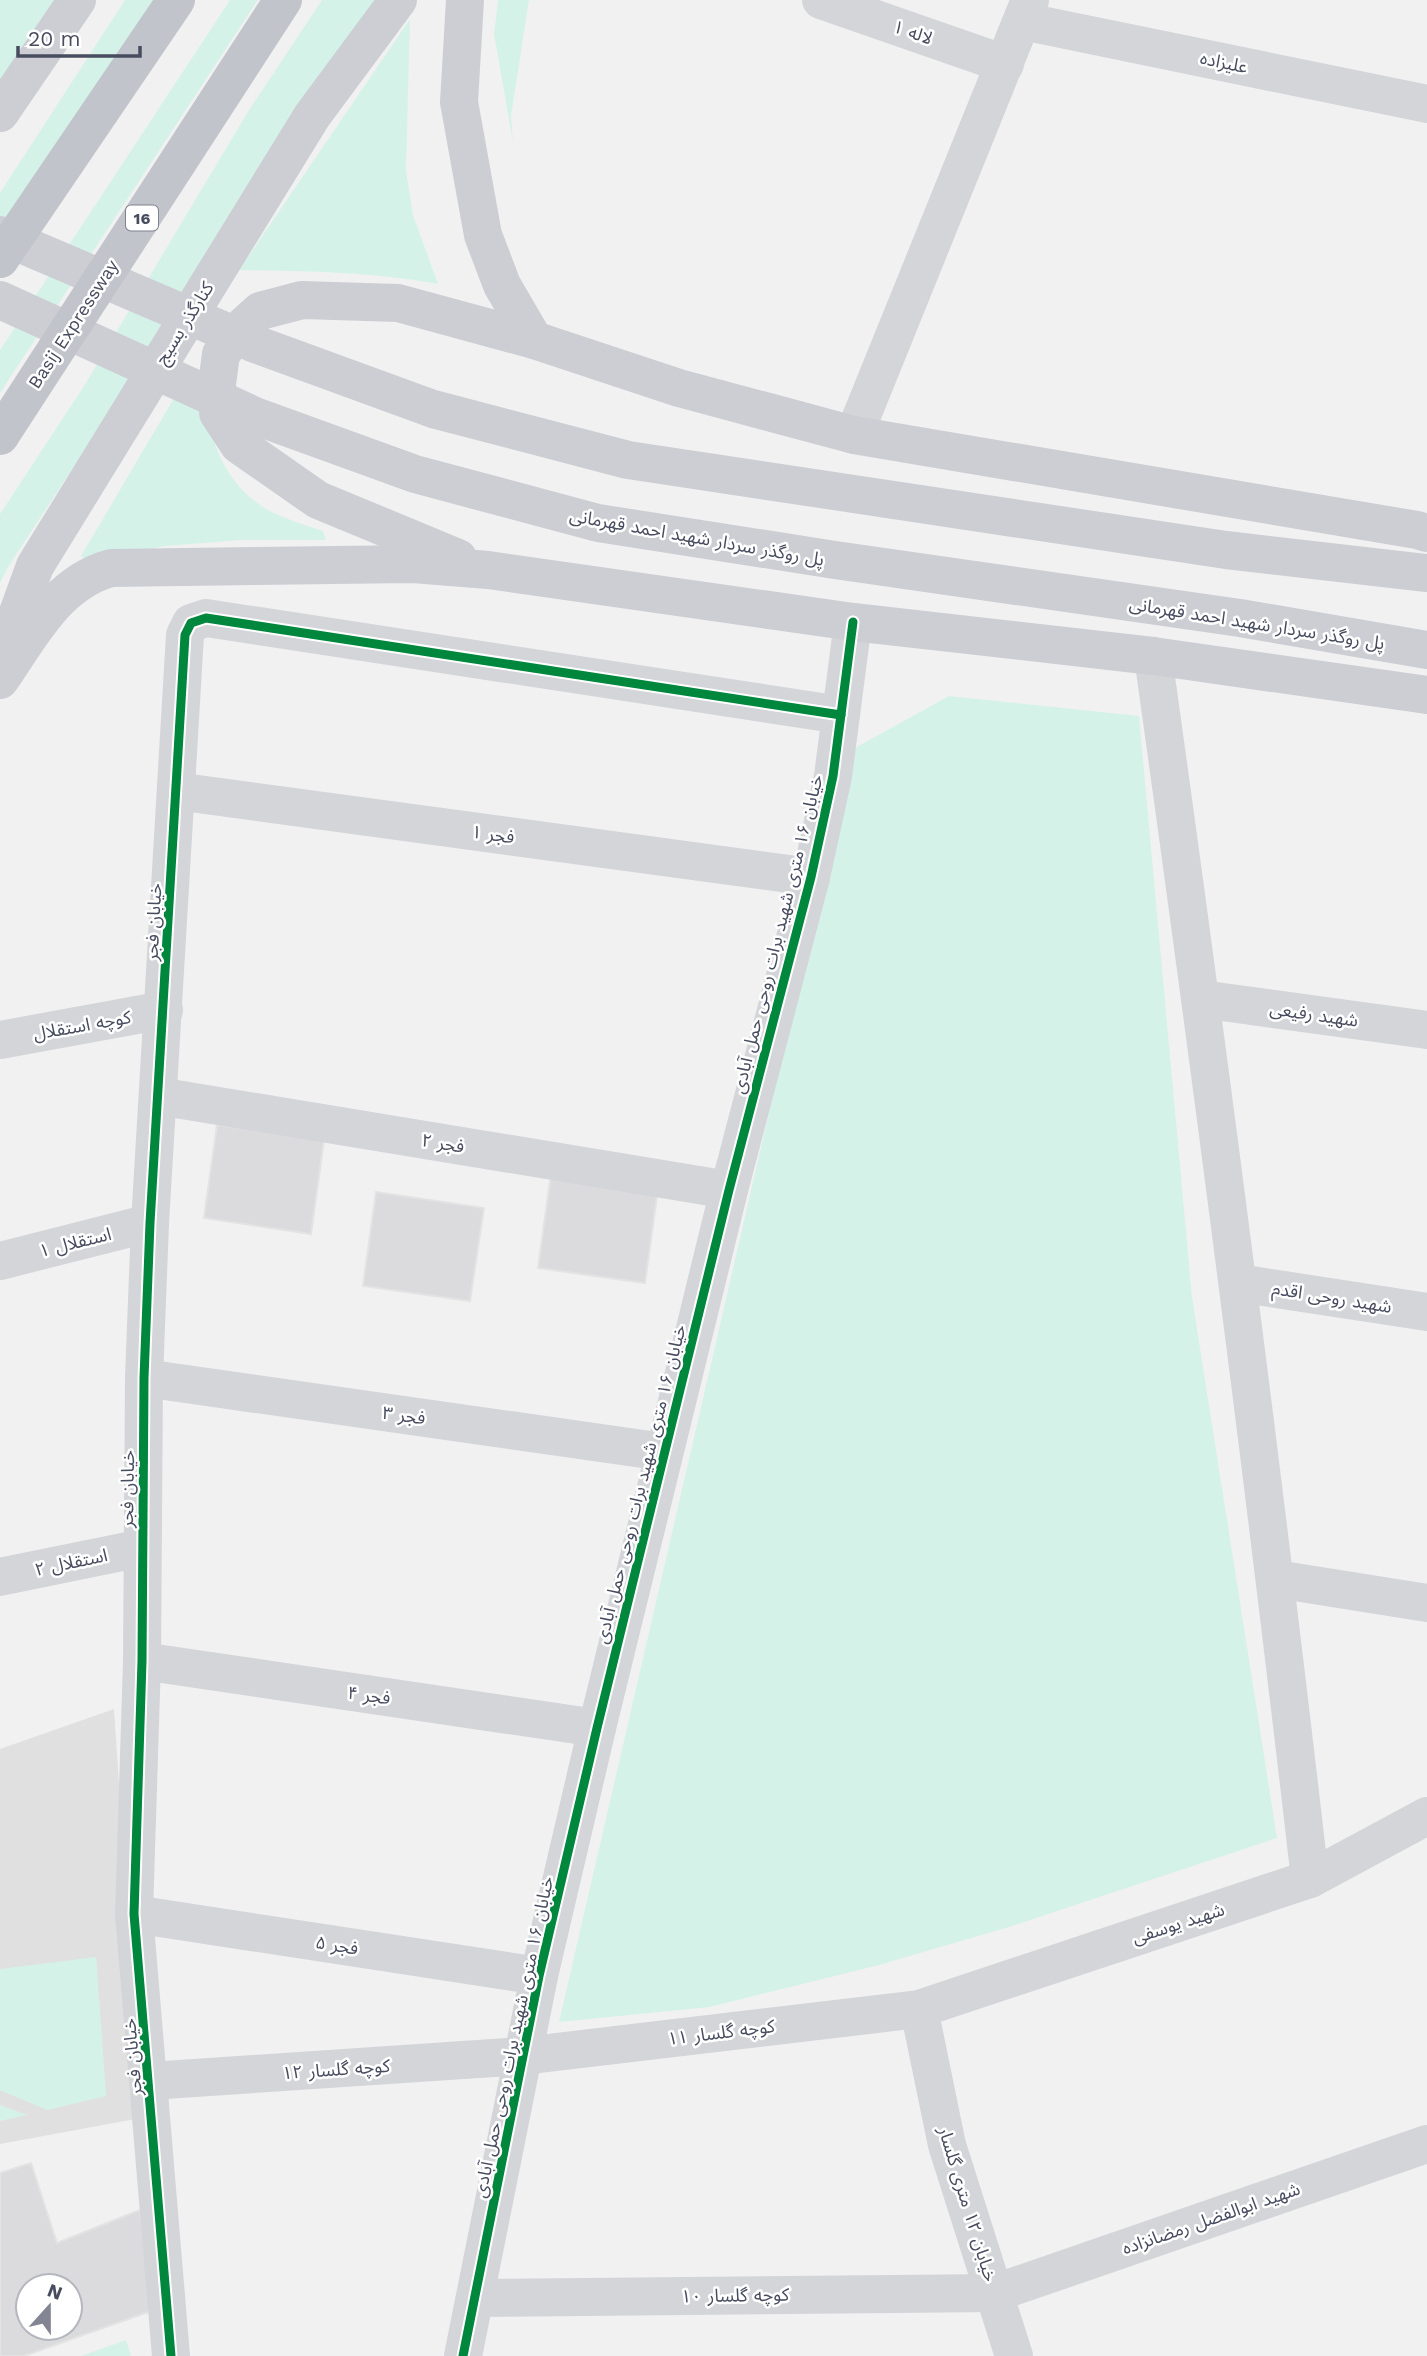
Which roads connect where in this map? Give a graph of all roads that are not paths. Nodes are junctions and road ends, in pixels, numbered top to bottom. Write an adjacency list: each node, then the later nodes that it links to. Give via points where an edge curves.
1 (77, 0): 10 (main road)
2 (176, 0): 12 (highway)
3 (283, 0): 16 (highway, Basij Expressway / 16)
4 (398, 0): 23 (main road, کنارگذر بسیج, via 312,117 35,566)
5 (465, 0): 14 (main road, via 459,102 483,235 502,285)
6 (821, 0): 8 (street, لاله ۱)
7 (1026, 10): 8 (street); 9 (street, علیزاده)
8 (1005, 64): 15 (street)
9 (1427, 104)
10 (0, 113)
11 (0, 235): 19 (main road, via 255,344 433,409 628,460 1226,550)
12 (0, 258)
13 (0, 300): 21 (main road, پل روگذر سردار شهید احمد قهرمانی, via 255,416 415,474 598,523)
14 (534, 340): 15 (main road, via 679,388); 18 (main road, via 398,303 302,300 260,311 221,354 218,413 239,445 318,500)
15 (854, 435): 17 (main road)
16 (0, 436)
17 (1427, 533)
18 (488, 570): 20 (main road); 24 (main road, via 413,564 111,568 85,578 55,602)
19 (1427, 573)
20 (853, 622): 22 (main road); 26 (street, خیابان ۱۶ متری شهید برات روحی حمل آبادی)
21 (1427, 650)
22 (1153, 656): 25 (main road); 29 (street)
23 (0, 663)
24 (0, 680)
25 (1427, 695)
26 (841, 715): 27 (street, خیابان فجر, via 206,618 191,623 185,635); 28 (street, خیابان ۱۶ متری شهید برات روحی حمل آبادی)
27 (176, 791): 28 (street, فجر ۱); 30 (street, خیابان فجر)
28 (811, 877): 34 (street, خیابان ۱۶ متری شهید برات روحی حمل آبادی)
29 (1201, 999): 31 (street, شهید رفیعی); 37 (street)
30 (164, 1010): 32 (street, کوچه استقلال); 33 (street, خیابان فجر)
31 (1427, 1030)
32 (0, 1040)
33 (158, 1096): 34 (street, فجر ۲); 35 (street, خیابان فجر)
34 (729, 1190): 40 (street, خیابان ۱۶ متری شهید برات روحی حمل آبادی)
35 (150, 1223): 36 (street, استقلال ۱); 39 (street, خیابان فجر)
36 (0, 1261)
37 (1237, 1283): 38 (street, شهید روحی اقدم); 43 (street)
38 (1427, 1312)
39 (144, 1378): 40 (street, فجر ۳); 41 (street, خیابان فجر)
40 (664, 1452): 46 (street, خیابان ۱۶ متری شهید برات روحی حمل آبادی)
41 (142, 1548): 42 (street, استقلال ۲); 45 (street, خیابان فجر)
42 (0, 1577)
43 (1276, 1579): 44 (street); 48 (street)
44 (1427, 1603)
45 (142, 1661): 46 (street, فجر ۴); 49 (street, خیابان فجر)
46 (597, 1728): 50 (street, خیابان ۱۶ متری شهید برات روحی حمل آبادی)
47 (1427, 1816): 48 (street, شهید یوسفی)
48 (1310, 1879): 51 (street, شهید یوسفی)
49 (134, 1914): 50 (street, فجر ۵); 53 (street, خیابان فجر)
50 (540, 1976): 52 (street, خیابان ۱۶ متری شهید برات روحی حمل آبادی)
51 (919, 2009): 52 (street, کوچه گلسار ۱۱); 55 (street, خیابان ۱۲ متری گلسار, via 947,2145)
52 (523, 2056): 53 (street, کوچه گلسار ۱۲); 56 (street, خیابان ۱۶ متری شهید برات روحی حمل آبادی)
53 (150, 2081): 57 (street, خیابان فجر)
54 (1427, 2144): 55 (street, شهید ابوالفضل رمضانزاده)
55 (995, 2293): 56 (street, کوچه گلسار ۱۰); 59 (street, خیابان ۱۲ متری گلسار)
56 (475, 2298): 58 (street, خیابان ۱۶ متری شهید برات روحی حمل آبادی)
57 (171, 2356)
58 (464, 2356)
59 (1014, 2356)

